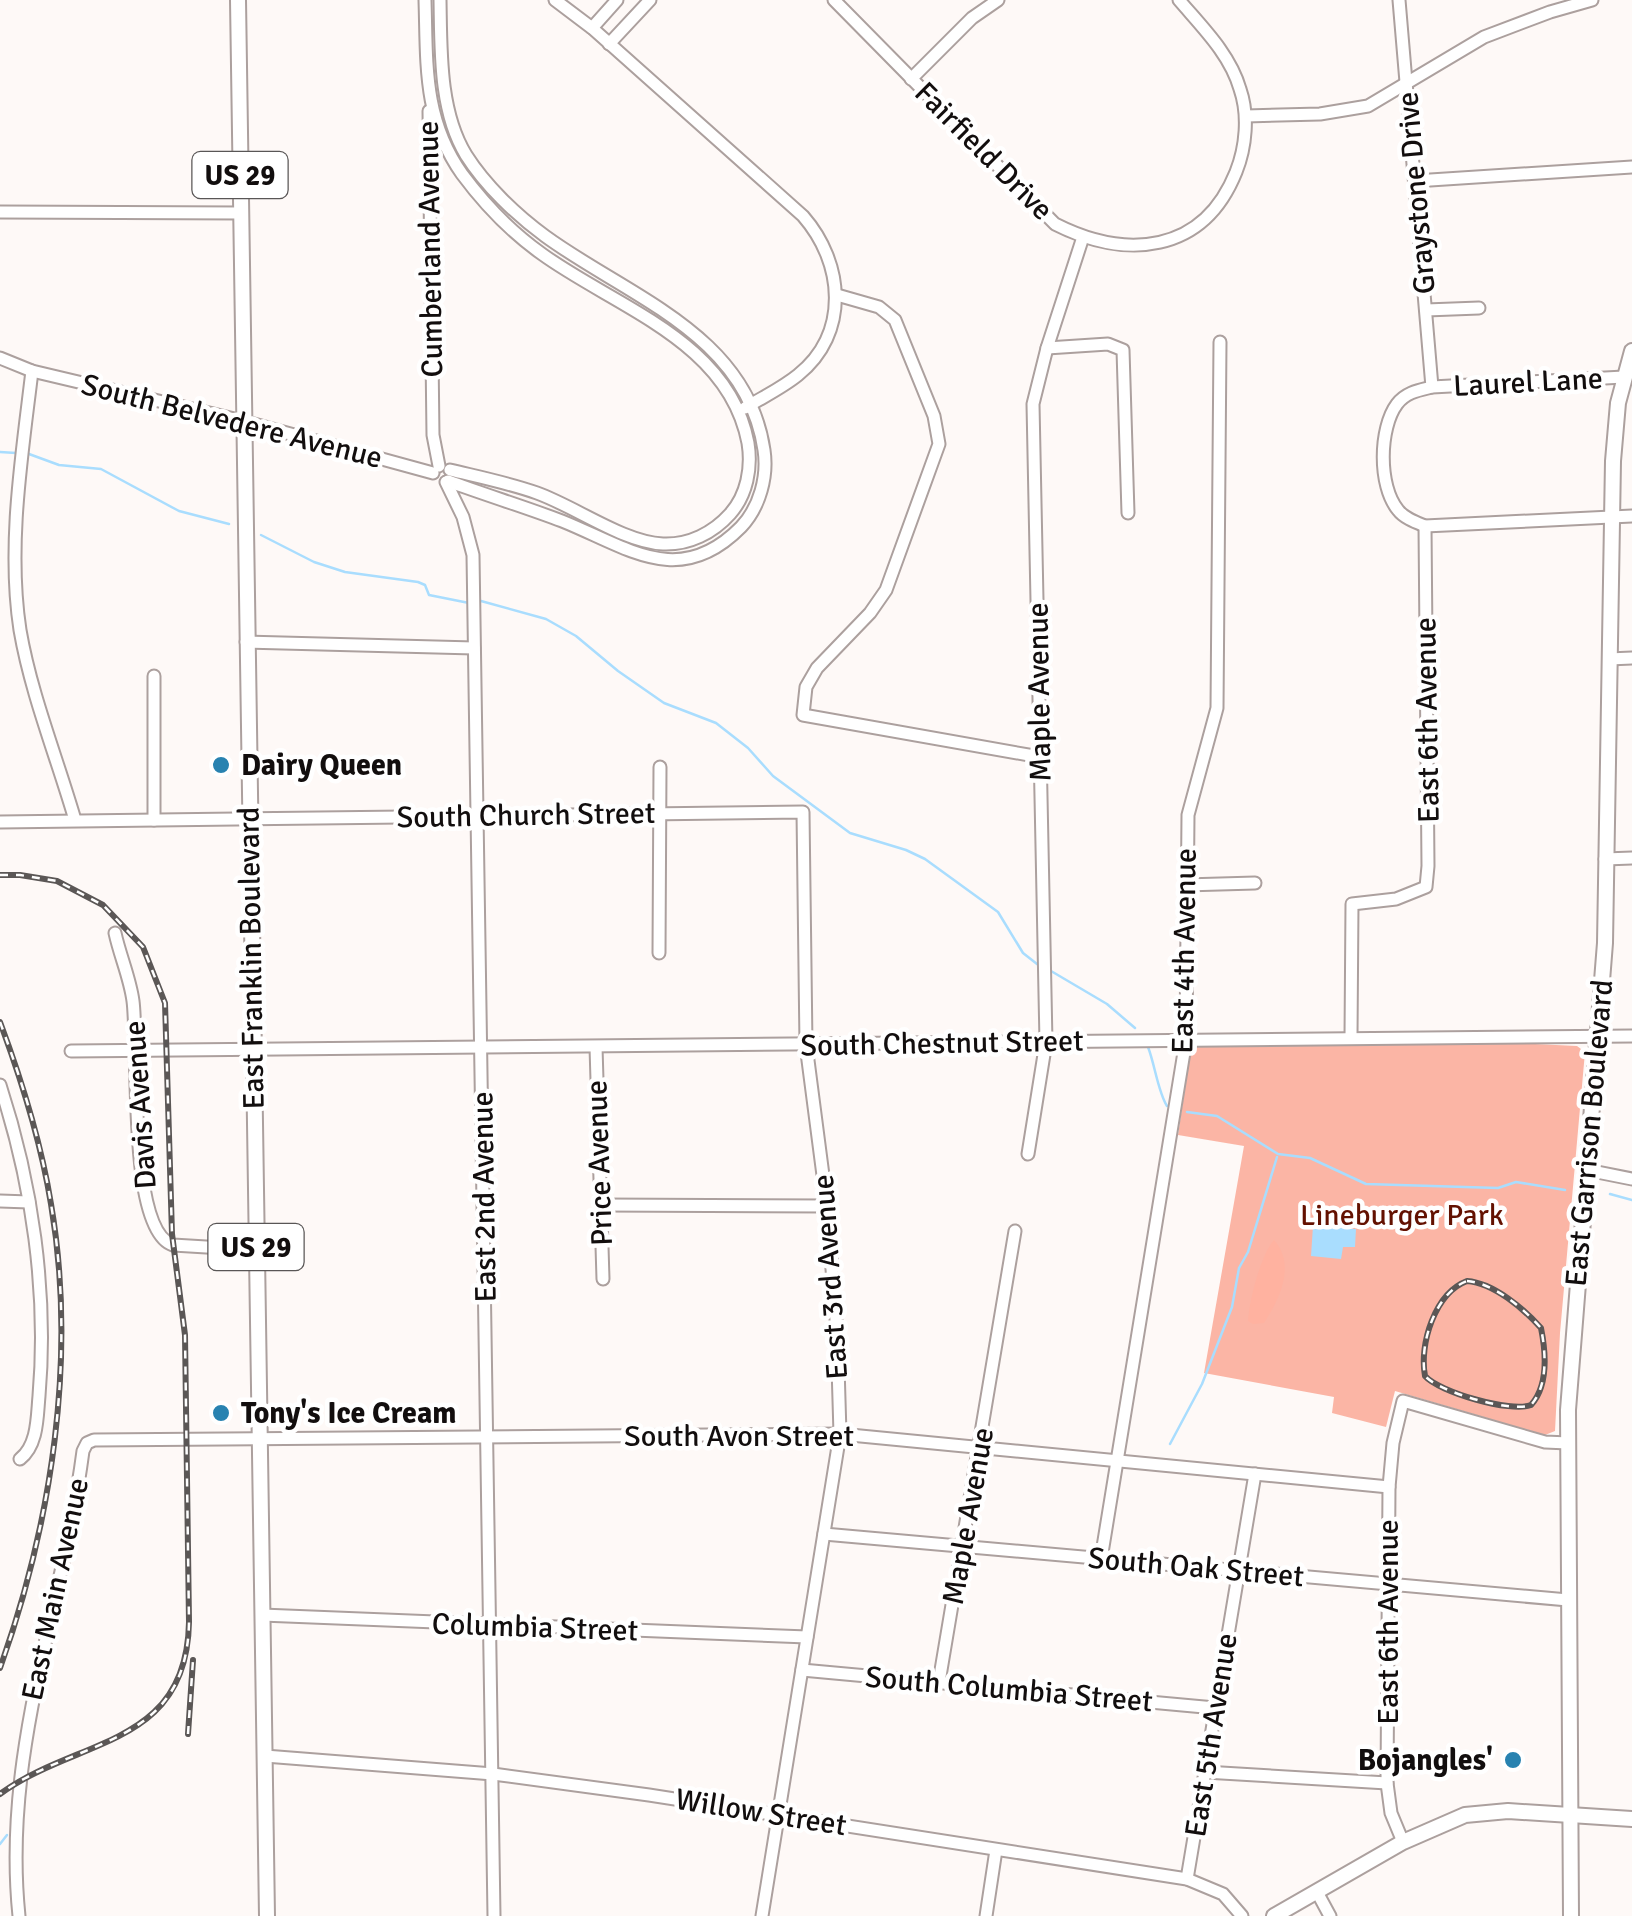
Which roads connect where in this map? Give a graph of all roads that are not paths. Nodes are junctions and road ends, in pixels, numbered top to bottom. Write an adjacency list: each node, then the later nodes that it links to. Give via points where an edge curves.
1 (238, 0): 22 (main road, East Franklin Boulevard / US 29)
2 (425, 0): 17 (street, South Belvedere Avenue)
3 (440, 0): 13 (street, South Belvedere Avenue)
4 (555, 0): 12 (street)
5 (617, 0): 12 (street)
6 (650, 0): 14 (street)
7 (834, 0): 15 (street, Fairfield Drive)
8 (998, 0): 15 (street)
9 (1179, 0): 18 (street, Fairfield Drive, via 1226,58)
10 (1399, 0): 16 (street, Graystone Drive)
11 (1592, 0): 16 (street, via 1484,37)
12 (592, 28): 14 (street)
13 (440, 33): 17 (street, Cumberland Avenue); 34 (street, South Belvedere Avenue, via 454,128 483,176 544,236 689,327 728,368)
14 (609, 44): 24 (street, via 803,216 831,261)
15 (911, 80): 23 (street, Fairfield Drive, via 1029,201)
16 (1406, 84): 18 (street, via 1355,110); 20 (street, Graystone Drive)
17 (428, 98): 35 (street, South Belvedere Avenue, via 448,152 500,219 544,256 666,330 708,368); 37 (street, Cumberland Avenue, via 433,434)
18 (1246, 116): 23 (street, Fairfield Drive, via 1234,176 1212,213 1190,232 1135,245)
19 (1632, 167): 20 (street)
20 (1415, 182): 26 (street, Graystone Drive)
21 (0, 212): 22 (street)
22 (241, 213): 36 (main road, East Franklin Boulevard / US 29)
23 (1083, 237): 28 (street, Maple Avenue)
24 (836, 295): 34 (street, via 828,337 812,361); 47 (street, via 880,307 895,320 939,444 886,590 817,668 806,687 804,714)
25 (1480, 308): 26 (street)
26 (1426, 310): 33 (street, Graystone Drive)
27 (1220, 342): 59 (street, East 4th Avenue, via 1217,708 1189,803)
28 (1046, 348): 38 (street, via 1108,344 1123,350); 47 (street, Maple Avenue, via 1032,404)
29 (1632, 351): 32 (main road, East Garrison Boulevard)
30 (0, 358): 31 (street, South Belvedere Avenue)
31 (32, 371): 36 (street, South Belvedere Avenue); 53 (street, via 16,544 18,612)
32 (1624, 378): 33 (street, Laurel Lane); 40 (main road, East Garrison Boulevard, via 1615,421)
33 (1432, 386): 41 (street, via 1397,404 1385,444 1392,501)
34 (750, 405): 35 (street); 37 (street, South Belvedere Avenue, via 765,454 758,500 734,533 693,556 642,557)
35 (737, 412): 37 (street, South Belvedere Avenue, via 749,451 746,485 726,518 686,542 647,542 537,493)
36 (243, 422): 37 (street, South Belvedere Avenue); 42 (main road, East Franklin Boulevard / US 29)
37 (443, 474): 43 (street, East 2nd Avenue, via 473,556)
38 (1128, 514)
39 (1632, 516): 40 (street)
40 (1612, 517): 41 (street); 44 (main road, East Garrison Boulevard)
41 (1425, 526): 64 (street, East 6th Avenue, via 1426,887 1352,904)
42 (246, 642): 43 (street); 52 (main road, East Franklin Boulevard / US 29)
43 (474, 648): 51 (street, East 2nd Avenue)
44 (1609, 658): 45 (street); 56 (main road, East Garrison Boulevard)
45 (1632, 658)
46 (154, 676): 54 (street)
47 (1040, 758): 66 (street, Maple Avenue)
48 (660, 767): 50 (street)
49 (803, 812): 50 (street, South Church Street); 67 (street, East 3rd Avenue)
50 (660, 813): 51 (street, South Church Street); 61 (street)
51 (477, 815): 52 (street, South Church Street); 68 (street, East 2nd Avenue)
52 (248, 819): 54 (street, South Church Street); 70 (main road, East Franklin Boulevard / US 29)
53 (75, 820): 54 (street, South Church Street); 55 (street, South Church Street)
54 (154, 820)
55 (0, 822)
56 (1606, 858): 57 (street); 62 (main road, East Garrison Boulevard)
57 (1632, 858)
58 (1255, 883): 59 (street)
59 (1185, 884): 65 (street, East 4th Avenue)
60 (116, 934): 71 (street, Davis Avenue, via 133,1001)
61 (659, 953)
62 (1598, 1036): 63 (street, South Chestnut Street); 64 (street, South Chestnut Street); 75 (main road, East Garrison Boulevard)
63 (1632, 1036)
64 (1350, 1038): 65 (street, South Chestnut Street)
65 (1186, 1040): 66 (street, South Chestnut Street); 91 (street, East 4th Avenue)
66 (1046, 1042): 67 (street, South Chestnut Street); 74 (street, Maple Avenue)
67 (806, 1044): 69 (street, South Chestnut Street); 80 (street, East 3rd Avenue)
68 (481, 1046): 69 (street, South Chestnut Street); 70 (street, South Chestnut Street); 86 (street, East 2nd Avenue)
69 (596, 1047): 79 (street, Price Avenue)
70 (252, 1048): 71 (street, South Chestnut Street); 82 (main road, East Franklin Boulevard / US 29)
71 (134, 1049): 72 (street, South Chestnut Street); 82 (street, Davis Avenue, via 145,1192 155,1230 173,1246)
72 (71, 1051)
73 (0, 1085): 78 (street)
74 (1028, 1154)
75 (1587, 1170): 76 (street); 88 (main road, East Garrison Boulevard)
76 (1632, 1179)
77 (0, 1201): 78 (street)
78 (29, 1202): 90 (street, via 40,1379 34,1439)
79 (600, 1205): 80 (street); 83 (street, Price Avenue)
80 (828, 1206): 84 (street, East 3rd Avenue)
81 (1015, 1230): 89 (street, Maple Avenue)
82 (256, 1250): 85 (main road, East Franklin Boulevard / US 29)
83 (603, 1279)
84 (840, 1434): 86 (street, South Avon Street); 89 (street, South Avon Street); 94 (street, East 3rd Avenue)
85 (259, 1438): 86 (street, South Avon Street); 87 (street, South Avon Street); 100 (main road, East Franklin Boulevard / US 29)
86 (488, 1438): 101 (street, East 2nd Avenue)
87 (88, 1442): 117 (street, East Main Avenue, via 20,1764)
88 (1568, 1443): 93 (street, East 6th Avenue, via 1403,1402); 99 (main road, East Garrison Boulevard)
89 (979, 1448): 91 (street, South Avon Street); 95 (street, Maple Avenue)
90 (20, 1460)
91 (1117, 1461): 92 (street, South Avon Street); 96 (street, East 4th Avenue)
92 (1255, 1474): 93 (street, South Avon Street); 97 (street, East 5th Avenue)
93 (1389, 1487): 98 (street, East 6th Avenue)
94 (824, 1534): 95 (street, South Oak Street); 102 (street, East 3rd Avenue)
95 (963, 1545): 96 (street, South Oak Street); 104 (street, Maple Avenue)
96 (1102, 1559): 97 (street, South Oak Street)
97 (1238, 1571): 98 (street, South Oak Street); 105 (street, East 5th Avenue)
98 (1388, 1585): 99 (street, South Oak Street); 109 (street, East 6th Avenue)
99 (1568, 1600): 111 (main road, East Garrison Boulevard)
100 (262, 1615): 101 (street, Columbia Street); 106 (main road, East Franklin Boulevard / US 29)
101 (490, 1624): 102 (street, Columbia Street); 108 (street, East 2nd Avenue)
102 (807, 1637): 103 (street, East 3rd Avenue)
103 (802, 1670): 104 (street, South Columbia Street); 110 (street, East 3rd Avenue)
104 (940, 1682): 105 (street, South Columbia Street)
105 (1215, 1708): 107 (street, East 5th Avenue)
106 (265, 1756): 108 (street, Willow Street); 118 (main road, East Franklin Boulevard / US 29)
107 (1205, 1772): 109 (street); 115 (street, East 5th Avenue)
108 (493, 1774): 110 (street, Willow Street); 119 (street, East 2nd Avenue)
109 (1388, 1783): 113 (street, East 6th Avenue)
110 (778, 1814): 114 (street, Willow Street); 120 (street, East 3rd Avenue)
111 (1570, 1814): 112 (main road); 113 (main road, via 1482,1812); 125 (main road, East Garrison Boulevard)
112 (1632, 1819)
113 (1403, 1842): 116 (main road)
114 (996, 1850): 115 (street, Willow Street); 121 (street)
115 (1187, 1879): 122 (street, Willow Street, via 1223,1894)
116 (1317, 1892): 123 (main road); 124 (street)
117 (19, 1916)
118 (266, 1916)
119 (494, 1916)
120 (762, 1916)
121 (986, 1916)
122 (1242, 1916)
123 (1274, 1916)
124 (1330, 1916)
125 (1571, 1916)

